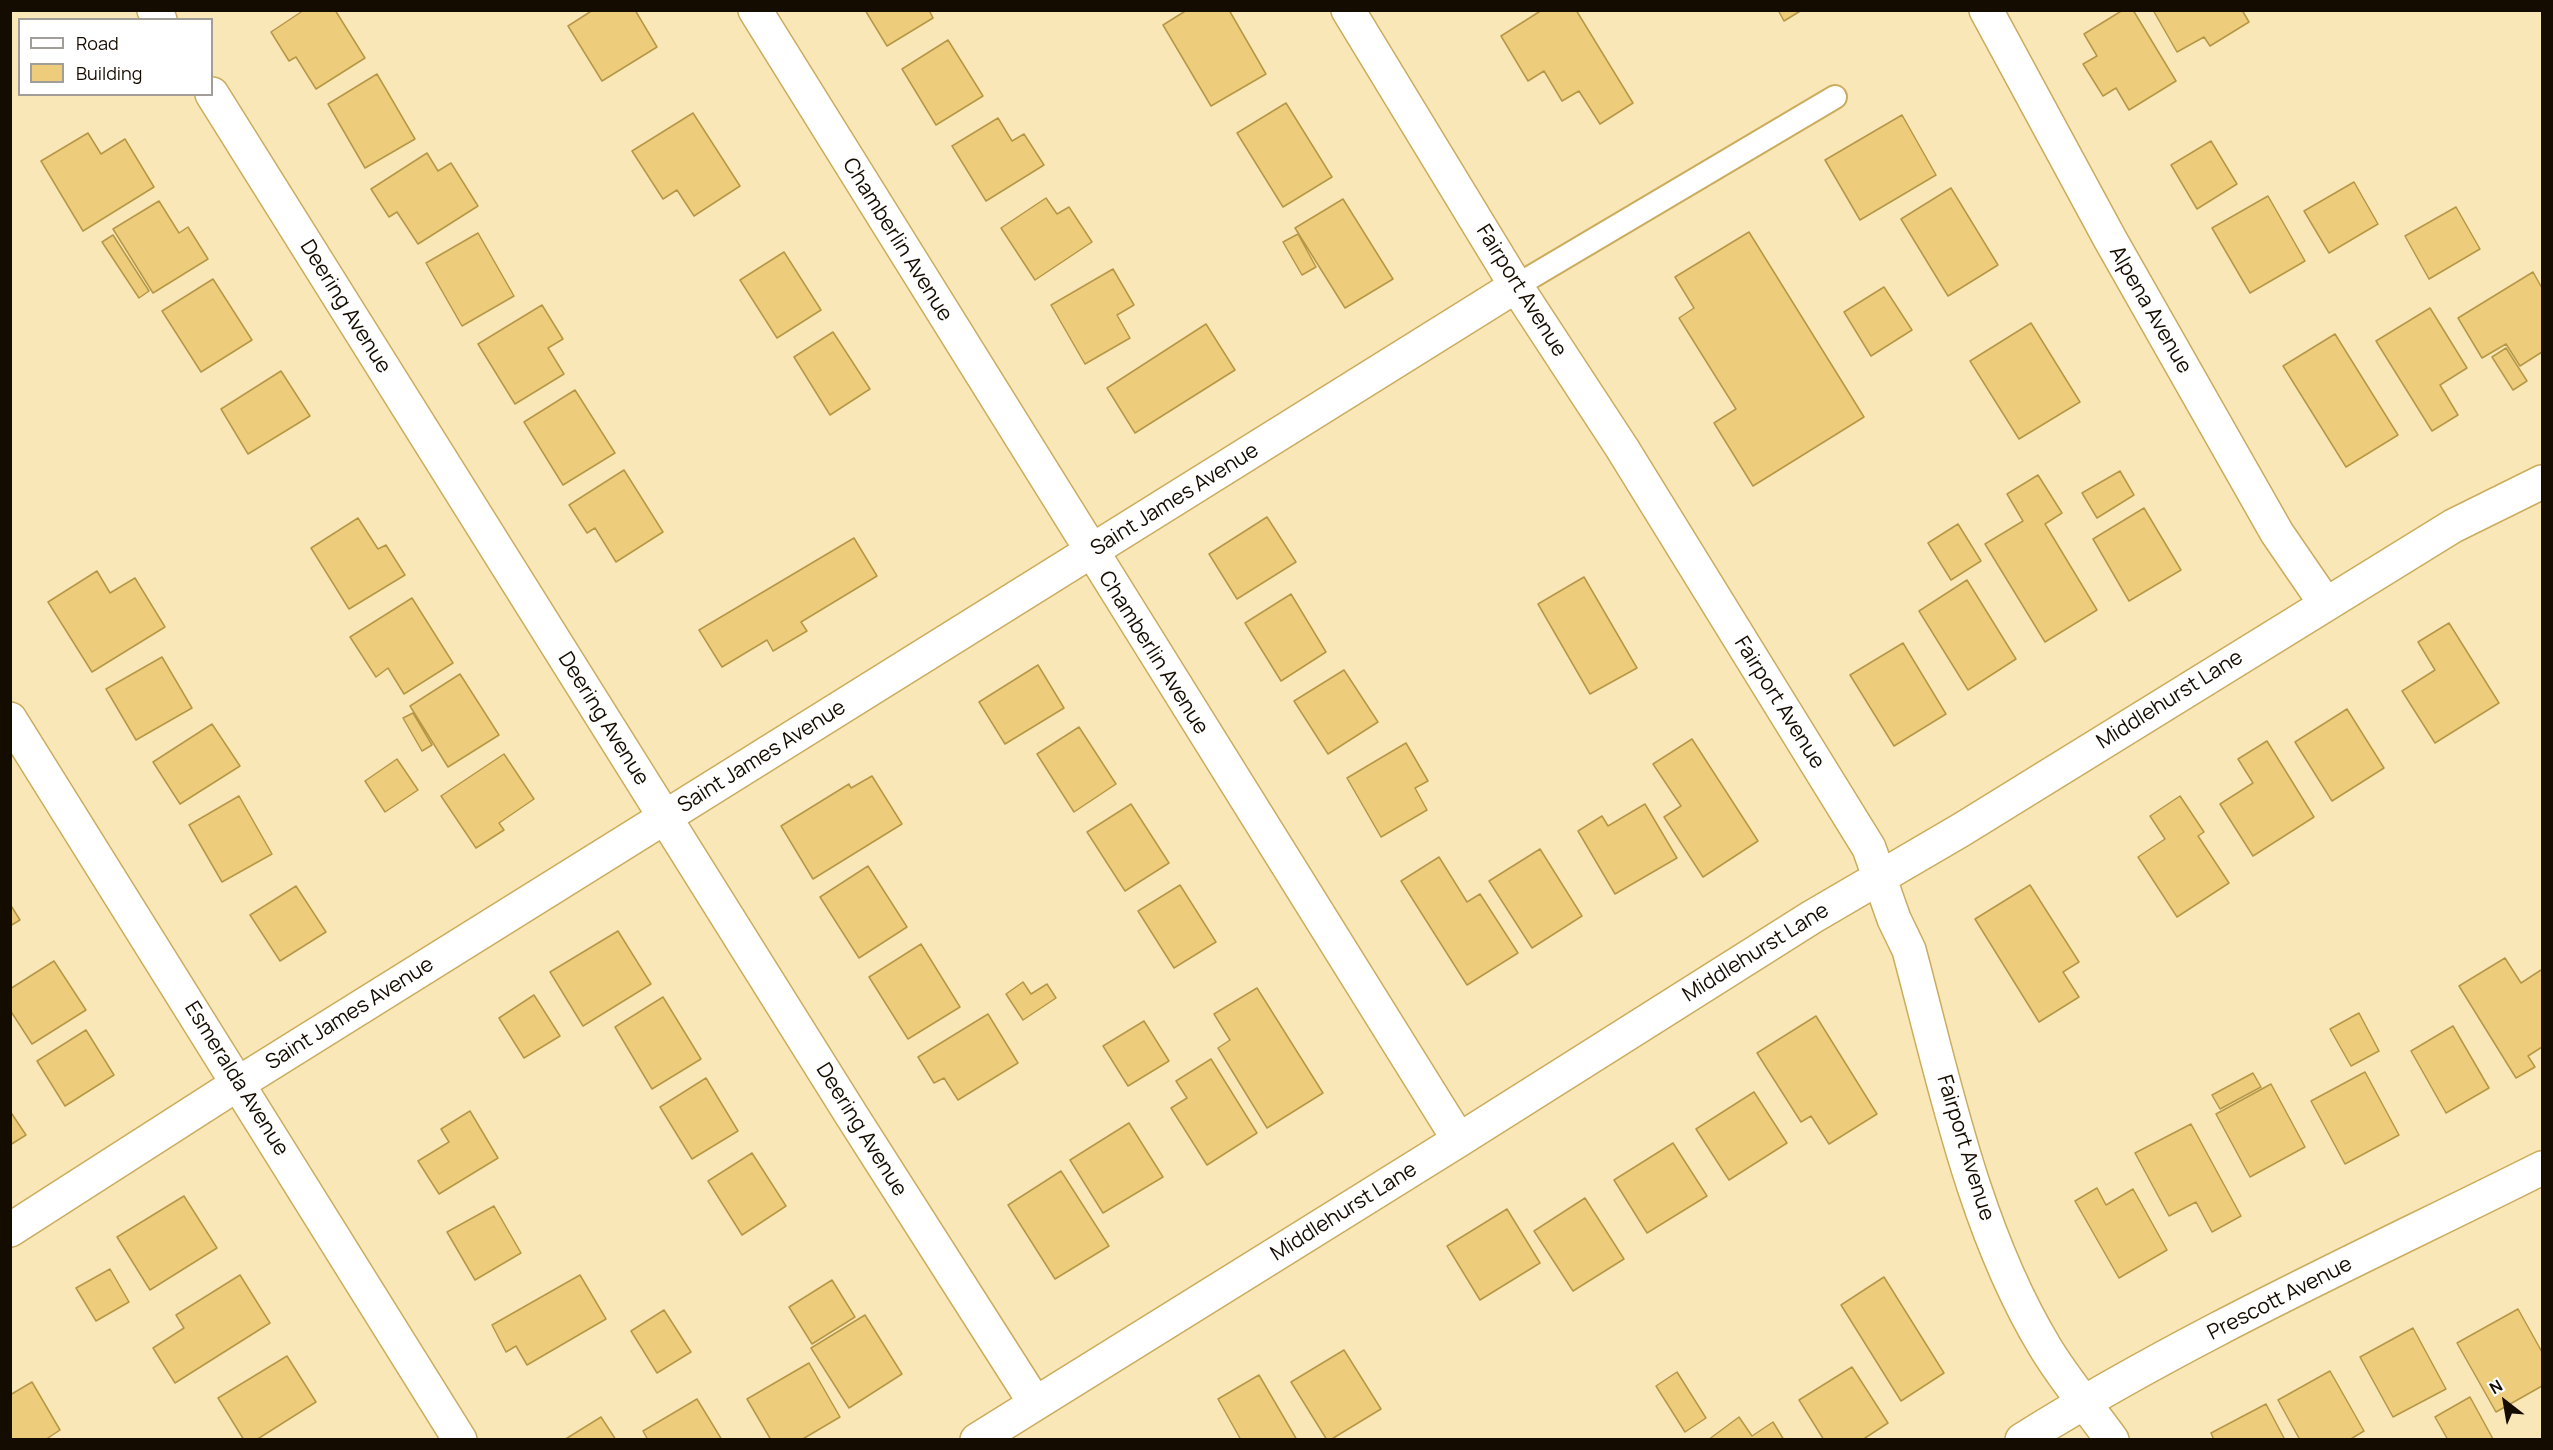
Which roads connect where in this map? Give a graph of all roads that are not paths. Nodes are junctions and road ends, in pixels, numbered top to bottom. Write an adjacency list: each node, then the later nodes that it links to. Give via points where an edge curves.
1 (755, 10): 8 (street, Chamberlin Avenue)
2 (1348, 10): 6 (street, Fairport Avenue)
3 (1986, 10): 9 (street, Alpena Avenue, via 2277,533)
4 (213, 96): 11 (street, Deering Avenue)
5 (1834, 97): 6 (lane)
6 (1516, 286): 8 (street, Saint James Avenue); 12 (street, Fairport Avenue, via 1629,458 1869,848)
7 (2542, 482): 9 (street, Middlehurst Lane, via 2453,526)
8 (1091, 553): 11 (street, Saint James Avenue); 14 (street, Chamberlin Avenue)
9 (2325, 603): 12 (street, Middlehurst Lane)
10 (10, 719): 13 (street, Esmeralda Avenue)
11 (664, 817): 13 (street, Saint James Avenue); 18 (street, Deering Avenue)
12 (1880, 878): 14 (street, Middlehurst Lane); 17 (street, Fairport Avenue, via 1909,950 1983,1214 2045,1348)
13 (239, 1083): 16 (street, Saint James Avenue); 19 (street, Esmeralda Avenue)
14 (1459, 1140): 18 (street, Middlehurst Lane)
15 (2542, 1168): 17 (street, Prescott Avenue)
16 (10, 1230)
17 (2085, 1400): 21 (street, Prescott Avenue); 22 (street, Fairport Avenue)
18 (1035, 1403): 20 (street, Middlehurst Lane)
19 (460, 1440)
20 (977, 1440)
21 (2022, 1440)
22 (2112, 1440)

